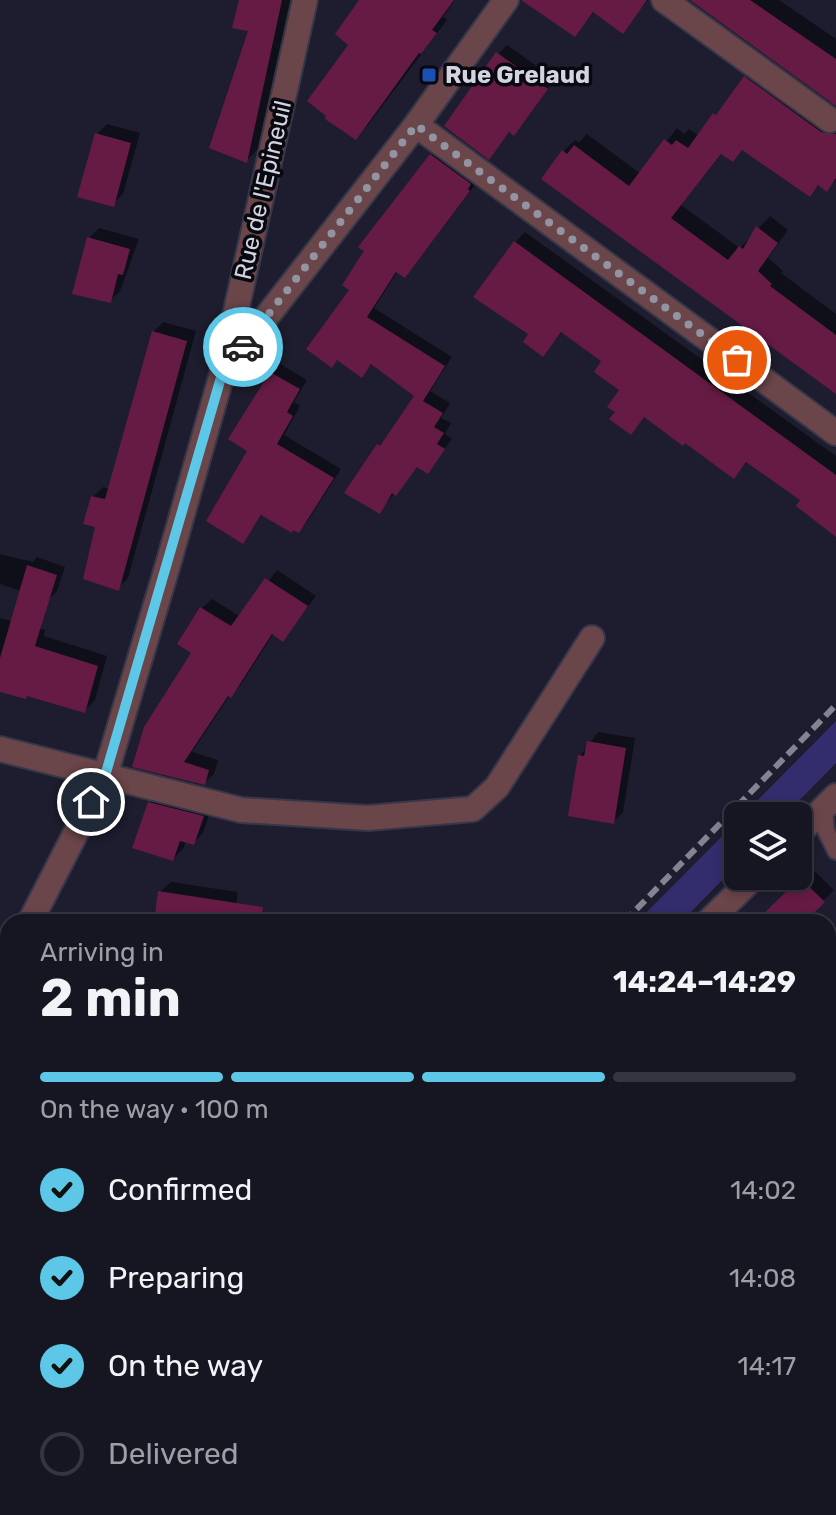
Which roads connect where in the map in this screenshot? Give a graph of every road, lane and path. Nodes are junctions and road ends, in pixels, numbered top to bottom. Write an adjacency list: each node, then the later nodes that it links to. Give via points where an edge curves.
1 (305, 0): 6 (street, Rue de l'Epineuil)
2 (506, 0): 5 (street)
3 (664, 0): 4 (street)
4 (830, 120)
5 (416, 125): 6 (street); 7 (street)
6 (222, 374): 10 (street, Rue de l'Epineuil)
7 (836, 433)
8 (592, 638): 10 (street, via 497,787 473,809 368,818 241,810)
9 (0, 749): 10 (street)
10 (105, 776): 15 (street, Rue de l'Epineuil)
11 (830, 803): 12 (street); 13 (lane, via 829,841)
12 (812, 820)
13 (836, 851)
14 (741, 890): 16 (street)
15 (34, 914)
16 (716, 914)

